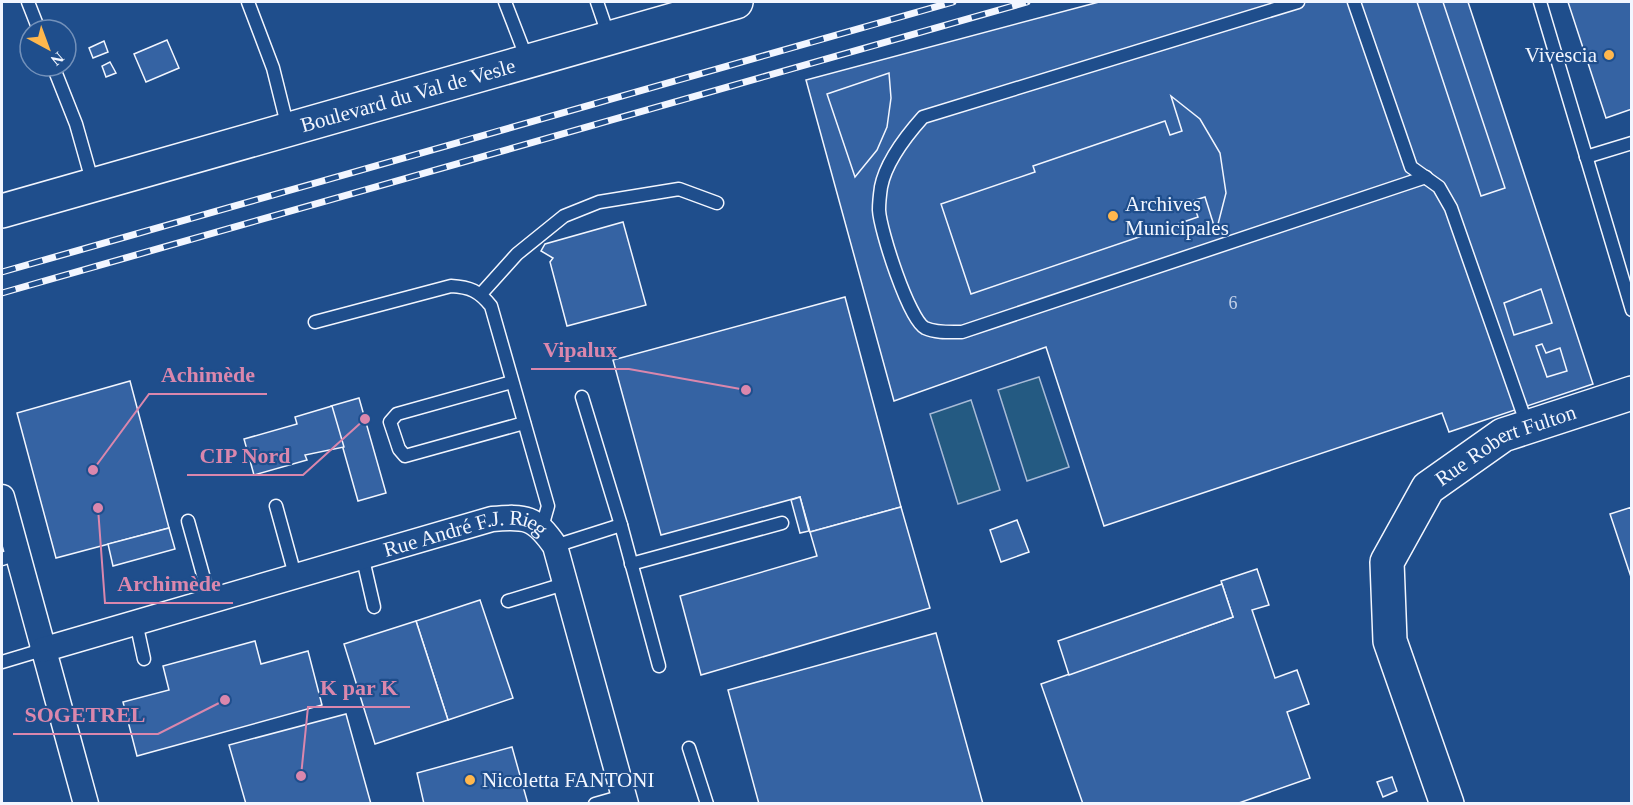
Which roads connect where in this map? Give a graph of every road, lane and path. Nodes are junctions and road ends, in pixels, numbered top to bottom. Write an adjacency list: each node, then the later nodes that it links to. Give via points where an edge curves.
1 (28, 2): 9 (lane)
2 (248, 2): 13 (lane, Boulevard du Val de Vesle, via 273,68)
3 (505, 2): 11 (lane, Boulevard du Val de Vesle)
4 (597, 2): 10 (lane)
5 (736, 2): 10 (street, Boulevard du Val de Vesle)
6 (1298, 2): 16 (lane, via 923,117 902,141 881,185 879,211 912,312 924,328 962,332)
7 (1354, 2): 16 (lane, via 1411,167)
8 (1540, 2): 15 (lane)
9 (34, 18)
10 (609, 38): 11 (street, Boulevard du Val de Vesle)
11 (528, 61): 13 (street, Boulevard du Val de Vesle)
12 (58, 78): 17 (lane)
13 (288, 129): 17 (street, Boulevard du Val de Vesle)
14 (1632, 143): 15 (lane)
15 (1586, 157): 21 (lane)
16 (1426, 177): 27 (lane, via 1439,187 1451,208)
17 (93, 185): 19 (street, Boulevard du Val de Vesle)
18 (717, 203): 20 (lane, via 679,189 599,202 564,216 518,254)
19 (2, 211)
20 (481, 294): 22 (lane, via 451,286); 23 (lane, via 490,306)
21 (1632, 310)
22 (315, 322)
23 (512, 382): 26 (lane); 26 (lane, via 398,414 390,422 405,456)
24 (1632, 393): 27 (street, Rue Robert Fulton)
25 (582, 397): 32 (lane)
26 (524, 423): 33 (lane, via 548,506)
27 (1527, 426): 52 (street, Rue Robert Fulton, via 1503,435 1428,488 1388,562 1390,641)
28 (2, 497): 35 (street)
29 (276, 506): 37 (lane)
30 (188, 521): 39 (lane)
31 (782, 523): 36 (lane)
32 (621, 525): 33 (lane); 36 (lane)
33 (548, 536): 34 (street, Rue André F.J. Rieg, via 521,516 492,519); 38 (street, Rue André F.J. Rieg)
34 (362, 555): 37 (street, Rue André F.J. Rieg); 41 (lane, Rue André F.J. Rieg)
35 (9, 556): 43 (street)
36 (631, 564): 46 (lane)
37 (296, 575): 39 (street, Rue André F.J. Rieg)
38 (564, 585): 40 (lane); 48 (street, Rue André F.J. Rieg)
39 (210, 600): 42 (street, Rue André F.J. Rieg)
40 (508, 601)
41 (374, 608)
42 (136, 622): 43 (street, Rue André F.J. Rieg); 44 (lane)
43 (42, 650): 45 (lane); 49 (street)
44 (144, 659)
45 (2, 662)
46 (659, 666)
47 (689, 748): 51 (lane)
48 (625, 800): 50 (lane, Rue André F.J. Rieg)
49 (86, 804)
50 (596, 804)
51 (707, 804)
52 (1447, 804)

